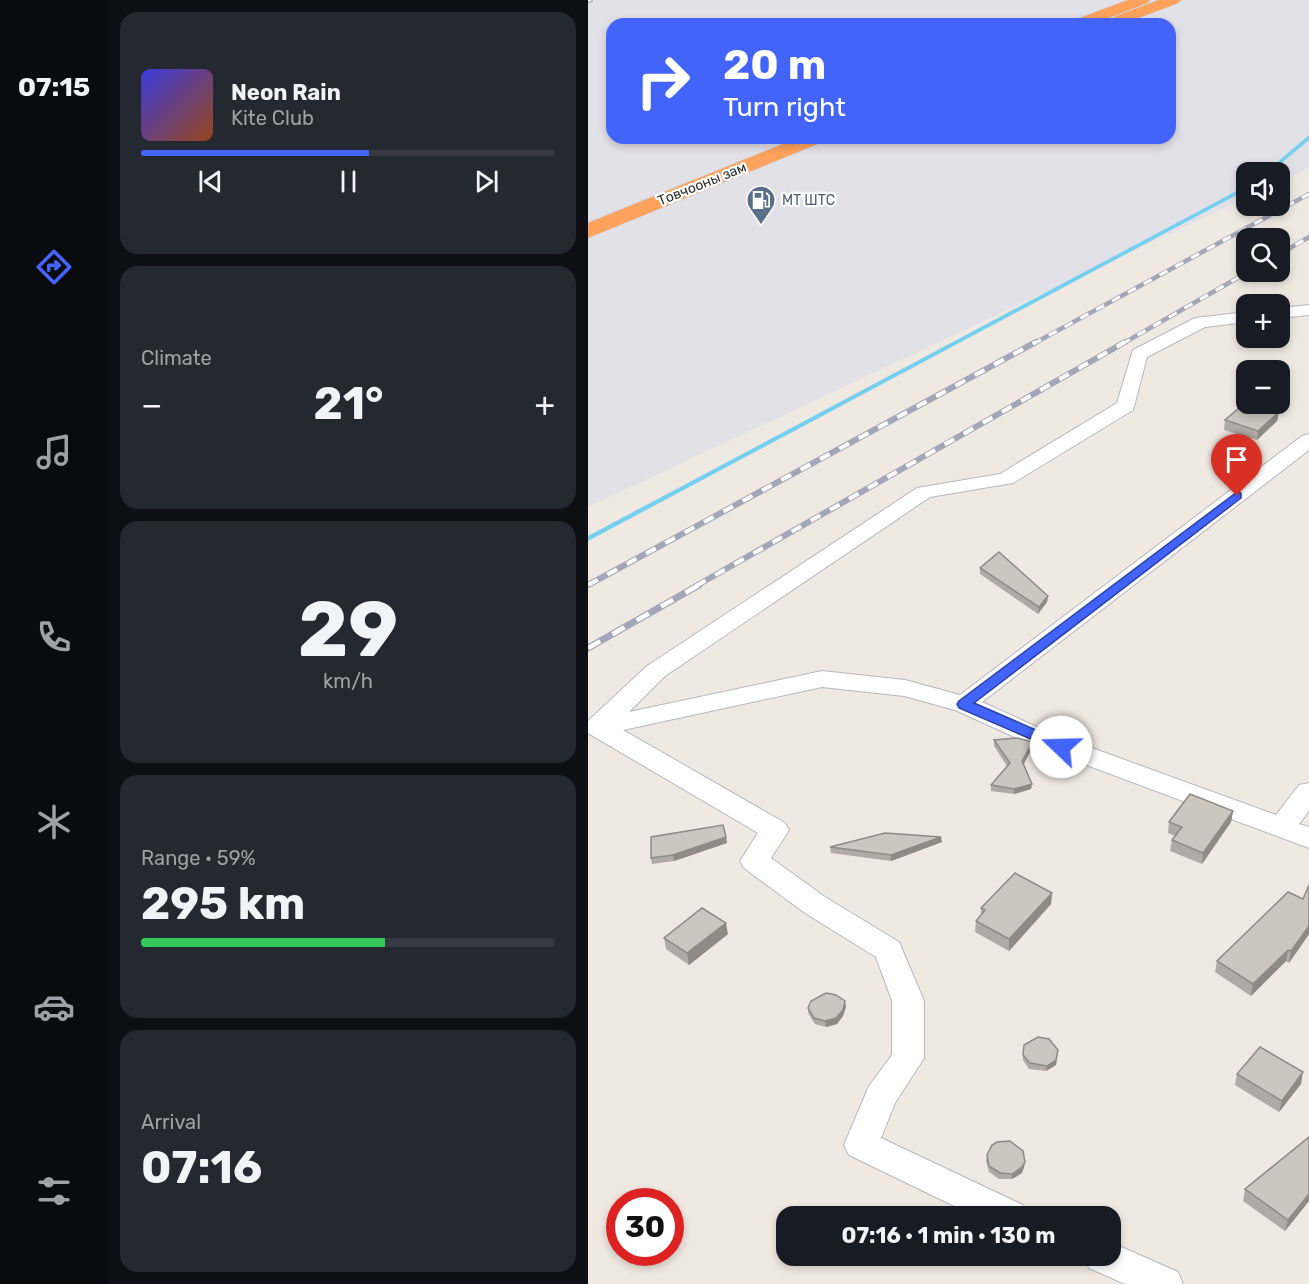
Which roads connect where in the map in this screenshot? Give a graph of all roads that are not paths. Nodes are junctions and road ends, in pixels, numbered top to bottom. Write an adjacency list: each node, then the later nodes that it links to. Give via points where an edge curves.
1 (1142, 0): 3 (highway)
2 (1173, 0): 4 (highway)
3 (1094, 18)
4 (1125, 18)
5 (771, 144): 7 (highway, Товчооны зам)
6 (800, 144): 8 (highway, Товчооны зам)
7 (588, 217)
8 (588, 231)
9 (1309, 310): 10 (street)
10 (1290, 312)
11 (1236, 318): 14 (street, via 1201,322 1139,354 1126,406 1006,479 924,492 656,671)
12 (1309, 440): 13 (street)
13 (964, 704): 14 (street, via 905,688 822,679); 16 (street, via 1039,738)
14 (593, 729): 18 (street, via 775,830 754,861 888,950 908,1001 908,1058 881,1096 861,1145)
15 (1309, 792): 16 (street)
16 (1281, 827): 17 (street)
17 (1309, 838)
18 (989, 1206)
19 (1121, 1264): 20 (street)
20 (1165, 1284)

